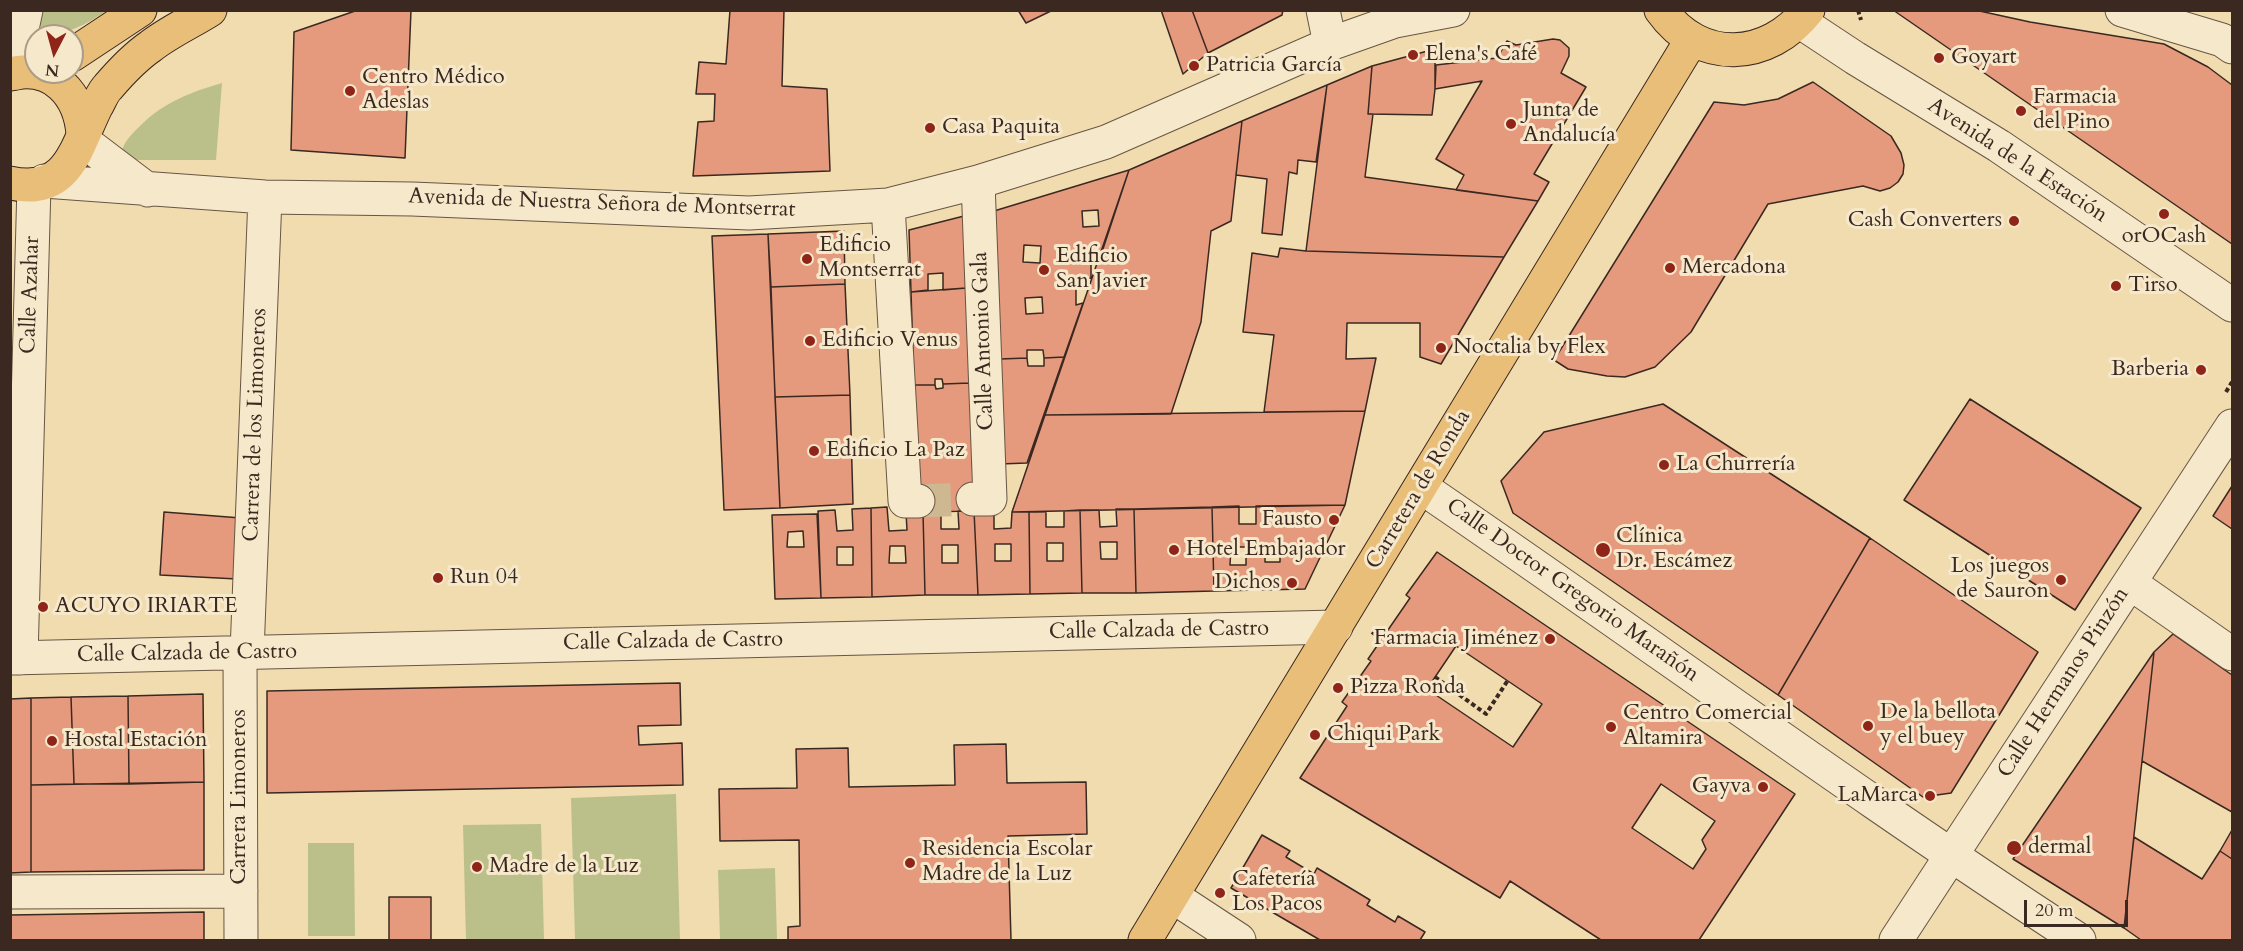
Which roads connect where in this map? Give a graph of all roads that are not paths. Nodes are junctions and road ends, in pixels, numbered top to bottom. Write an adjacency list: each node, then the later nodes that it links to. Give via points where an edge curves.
1 (26, 10): 13 (street, via 14,67)
2 (140, 10): 11 (main road)
3 (210, 10): 15 (main road, via 150,46 105,89)
4 (1323, 10): 10 (street)
5 (1453, 10): 10 (street, Avenida de Nuestra Señora de Montserrat, via 1395,21)
6 (1660, 10): 9 (main road)
7 (2122, 10): 12 (street, via 2222,40)
8 (1804, 16): 9 (main road, via 1787,33 1757,48 1724,50); 21 (street, Avenida de la Estación, via 1855,58 1999,146)
9 (1692, 39): 23 (main road, Carretera de Ronda)
10 (1330, 44): 16 (street, Avenida de Nuestra Señora de Montserrat, via 1107,142)
11 (84, 47)
12 (2232, 47)
13 (24, 72)
14 (61, 84): 15 (main road, via 76,101 82,117)
15 (82, 137): 17 (main road, via 65,170 51,180); 18 (street)
16 (978, 182): 20 (street, Avenida de Nuestra Señora de Montserrat); 24 (street, Calle Antonio Gala)
17 (29, 183): 18 (street, Avenida de Nuestra Señora de Montserrat); 30 (street, Calle Azahar)
18 (148, 190): 19 (street, Avenida de Nuestra Señora de Montserrat)
19 (265, 197): 20 (street, Avenida de Nuestra Señora de Montserrat, via 749,213); 28 (street, Carrera de los Limoneros)
20 (888, 205): 25 (street)
21 (2232, 305)
22 (2232, 426): 26 (street, Calle Hermanos Pinzón)
23 (1421, 487): 27 (main road, Carretera de Ronda); 31 (street, Calle Doctor Gregorio Marañón)
24 (982, 499)
25 (912, 501)
26 (2130, 583): 29 (street); 31 (street, Calle Hermanos Pinzón)
27 (1335, 627): 28 (street, Calle Calzada de Castro); 34 (main road, Carretera de Ronda)
28 (243, 653): 30 (street, Calle Calzada de Castro); 32 (street, Carrera Limoneros)
29 (2232, 654)
30 (16, 658)
31 (1950, 856): 38 (street, Calle Hermanos Pinzón); 39 (street, Calle Doctor Gregorio Marañón)
32 (241, 891): 33 (street); 35 (street, Carrera Limoneros)
33 (10, 892)
34 (1172, 896): 36 (main road, Carretera de Ronda); 37 (street)
35 (241, 940)
36 (1145, 940)
37 (1239, 940)
38 (1896, 940)
39 (2079, 940)

